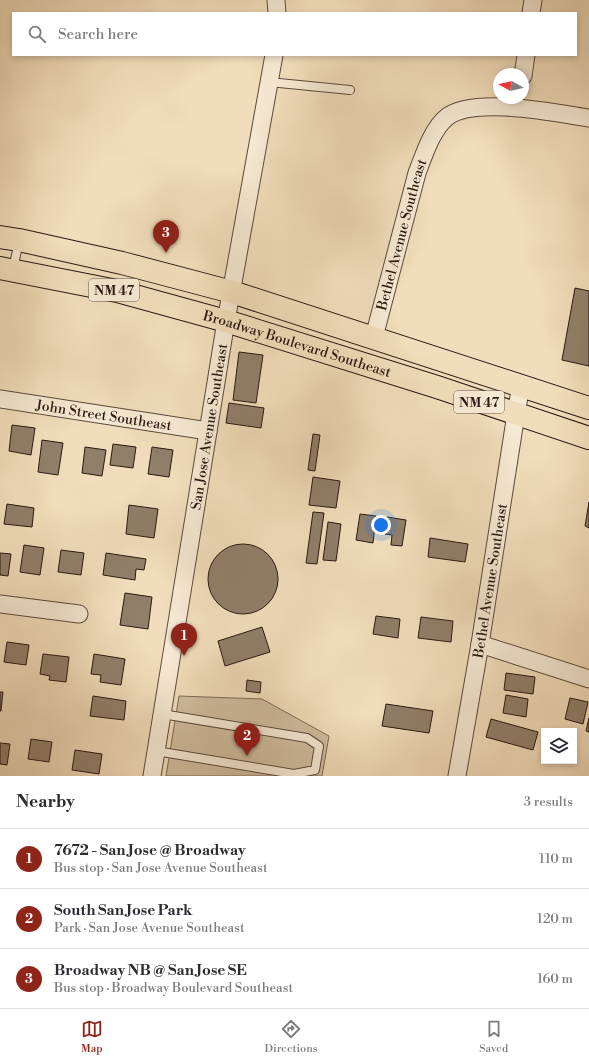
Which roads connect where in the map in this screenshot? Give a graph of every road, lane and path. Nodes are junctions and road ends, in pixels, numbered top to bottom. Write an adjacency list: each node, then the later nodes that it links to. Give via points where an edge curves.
1 (276, 0): 3 (street)
2 (533, 0): 4 (street)
3 (276, 12)
4 (531, 12)
5 (274, 56): 8 (street, San Jose Avenue Southeast)
6 (526, 56): 7 (street)
7 (524, 68)
8 (269, 82): 9 (lane); 15 (street, San Jose Avenue Southeast)
9 (350, 90)
10 (509, 104): 17 (street, Bethel Avenue Southeast, via 458,111 448,116 434,134 417,173)
11 (524, 104): 12 (street, Bethel Avenue Southeast)
12 (589, 118)
13 (9, 239): 14 (lane); 15 (main road, Broadway Boulevard Southeast / NM 47, via 122,262)
14 (6, 269): 16 (main road, Broadway Boulevard Southeast / NM 47, via 117,291)
15 (232, 292): 16 (street, San Jose Avenue Southeast); 17 (main road, Broadway Boulevard Southeast / NM 47)
16 (226, 321): 21 (main road, Broadway Boulevard Southeast / NM 47); 22 (street, San Jose Avenue Southeast)
17 (374, 338): 18 (main road, Broadway Boulevard Southeast / NM 47)
18 (521, 385): 20 (main road, Broadway Boulevard Southeast / NM 47); 21 (street, Bethel Avenue Southeast)
19 (0, 399): 22 (street, John Street Southeast)
20 (589, 408)
21 (516, 414): 23 (main road, Broadway Boulevard Southeast / NM 47); 26 (street, Bethel Avenue Southeast)
22 (208, 431): 28 (street, San Jose Avenue Southeast)
23 (589, 438)
24 (0, 604): 25 (street)
25 (79, 614)
26 (480, 644): 27 (street); 31 (street, Bethel Avenue Southeast)
27 (589, 679)
28 (162, 714): 29 (street, San Jose Avenue Southeast); 29 (lane, via 306,738 320,746 315,770 294,774)
29 (156, 751): 30 (street, San Jose Avenue Southeast)
30 (152, 776)
31 (457, 776)

